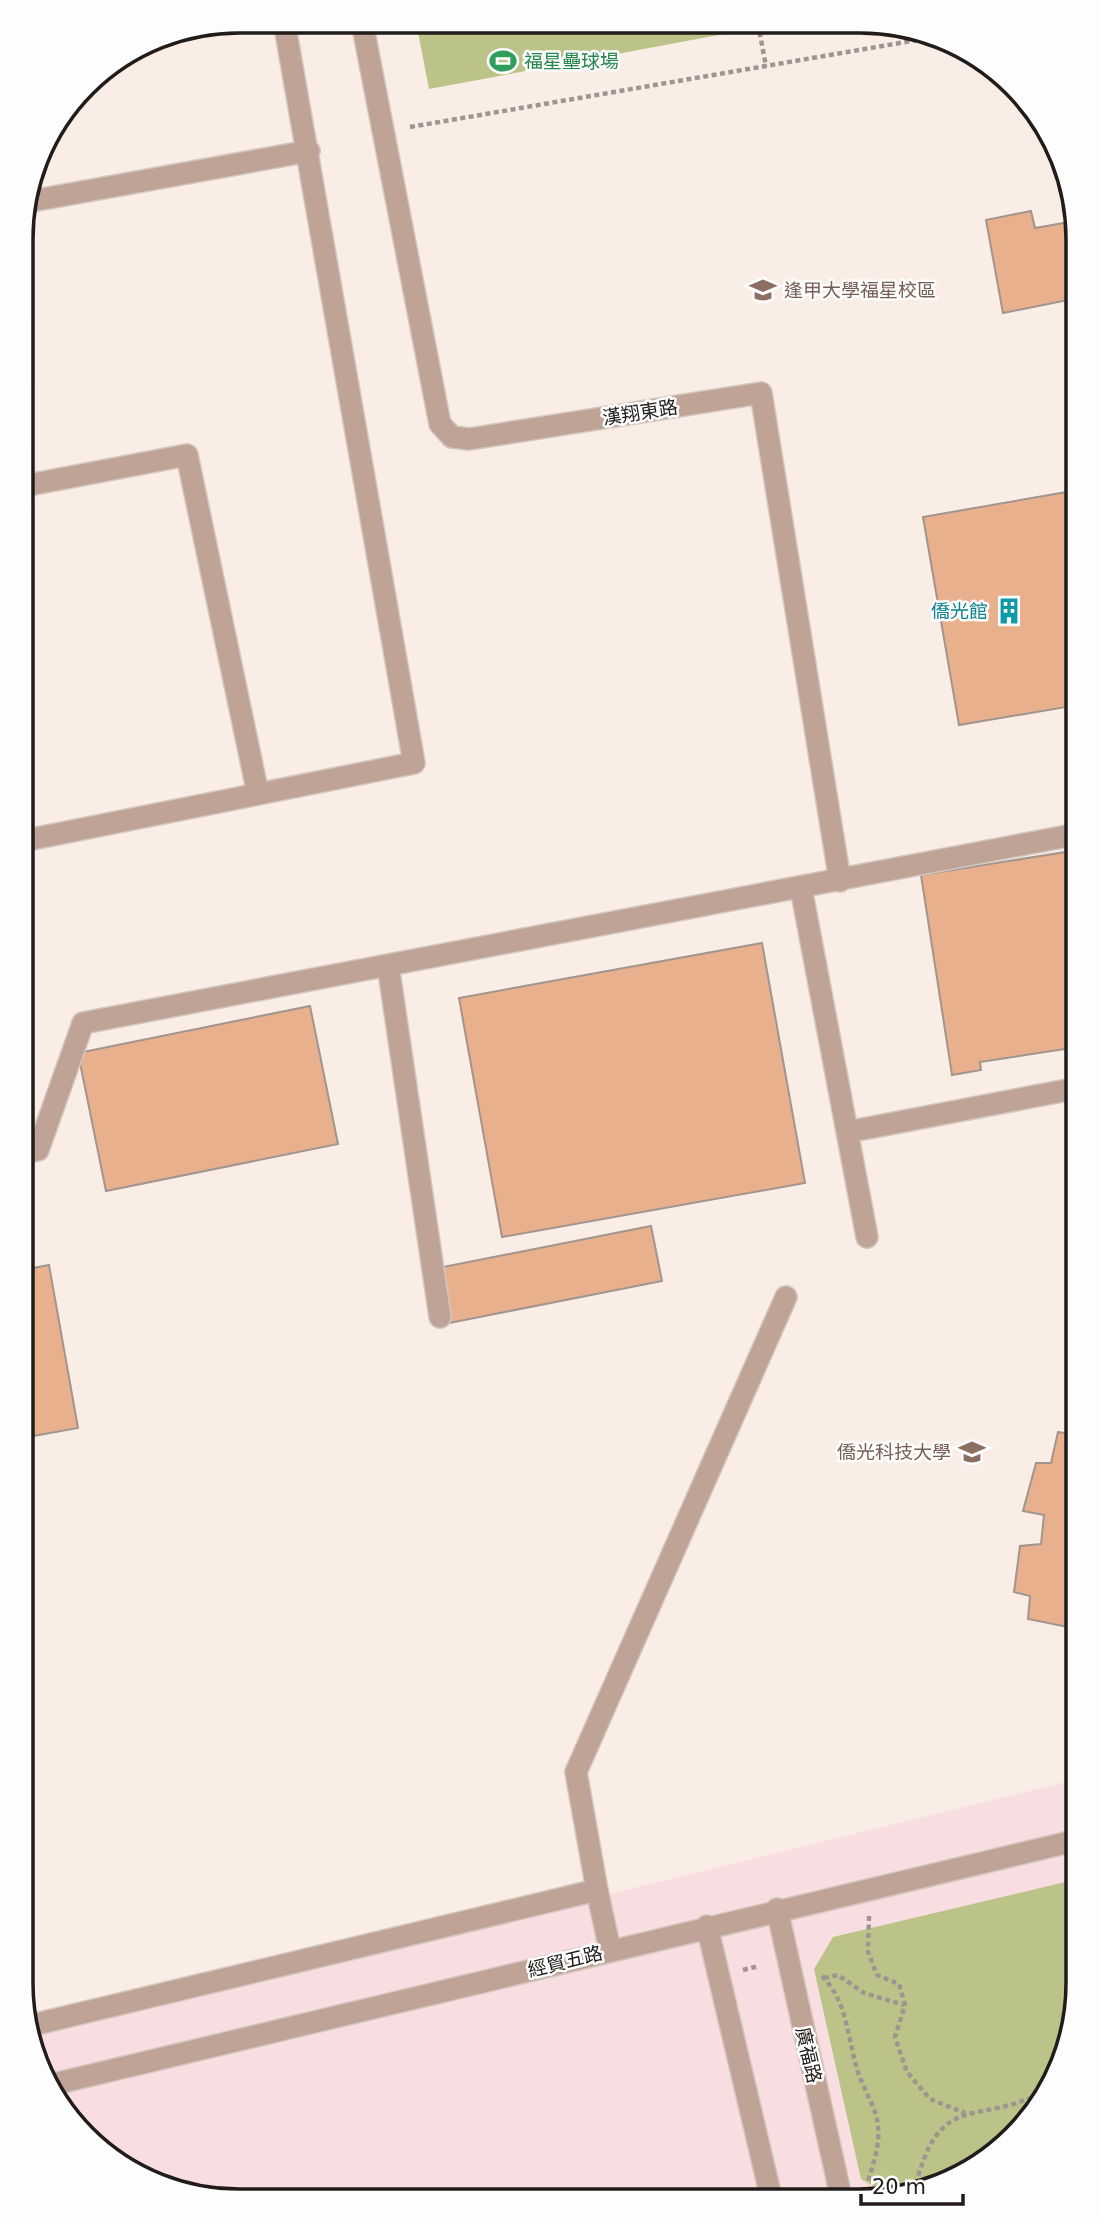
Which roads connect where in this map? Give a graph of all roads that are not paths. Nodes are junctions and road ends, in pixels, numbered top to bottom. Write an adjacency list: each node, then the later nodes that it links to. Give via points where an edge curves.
1 (287, 34): 3 (street)
2 (364, 34): 9 (street, 漢翔東路, via 440,424 452,437 470,439 761,393)
3 (309, 150): 4 (street); 6 (street, via 414,763)
4 (37, 200)
5 (34, 484): 6 (street, via 187,455)
6 (258, 794): 8 (street)
7 (1066, 836): 9 (street)
8 (34, 839)
9 (840, 881): 10 (street)
10 (801, 888): 11 (street); 13 (street)
11 (388, 965): 14 (street, via 83,1023 38,1150); 17 (street)
12 (1066, 1090): 13 (street)
13 (847, 1132): 15 (street)
14 (33, 1151)
15 (867, 1237)
16 (786, 1297): 19 (street, via 576,1772)
17 (440, 1317)
18 (1065, 1843): 20 (street, 經貿五路)
19 (597, 1890): 22 (street); 23 (street)
20 (777, 1909): 21 (street, 經貿五路); 26 (street, 廣福路)
21 (707, 1926): 22 (street, 經貿五路); 25 (street)
22 (610, 1950): 24 (street, 經貿五路)
23 (37, 2024)
24 (60, 2083)
25 (769, 2189)
26 (839, 2189)

